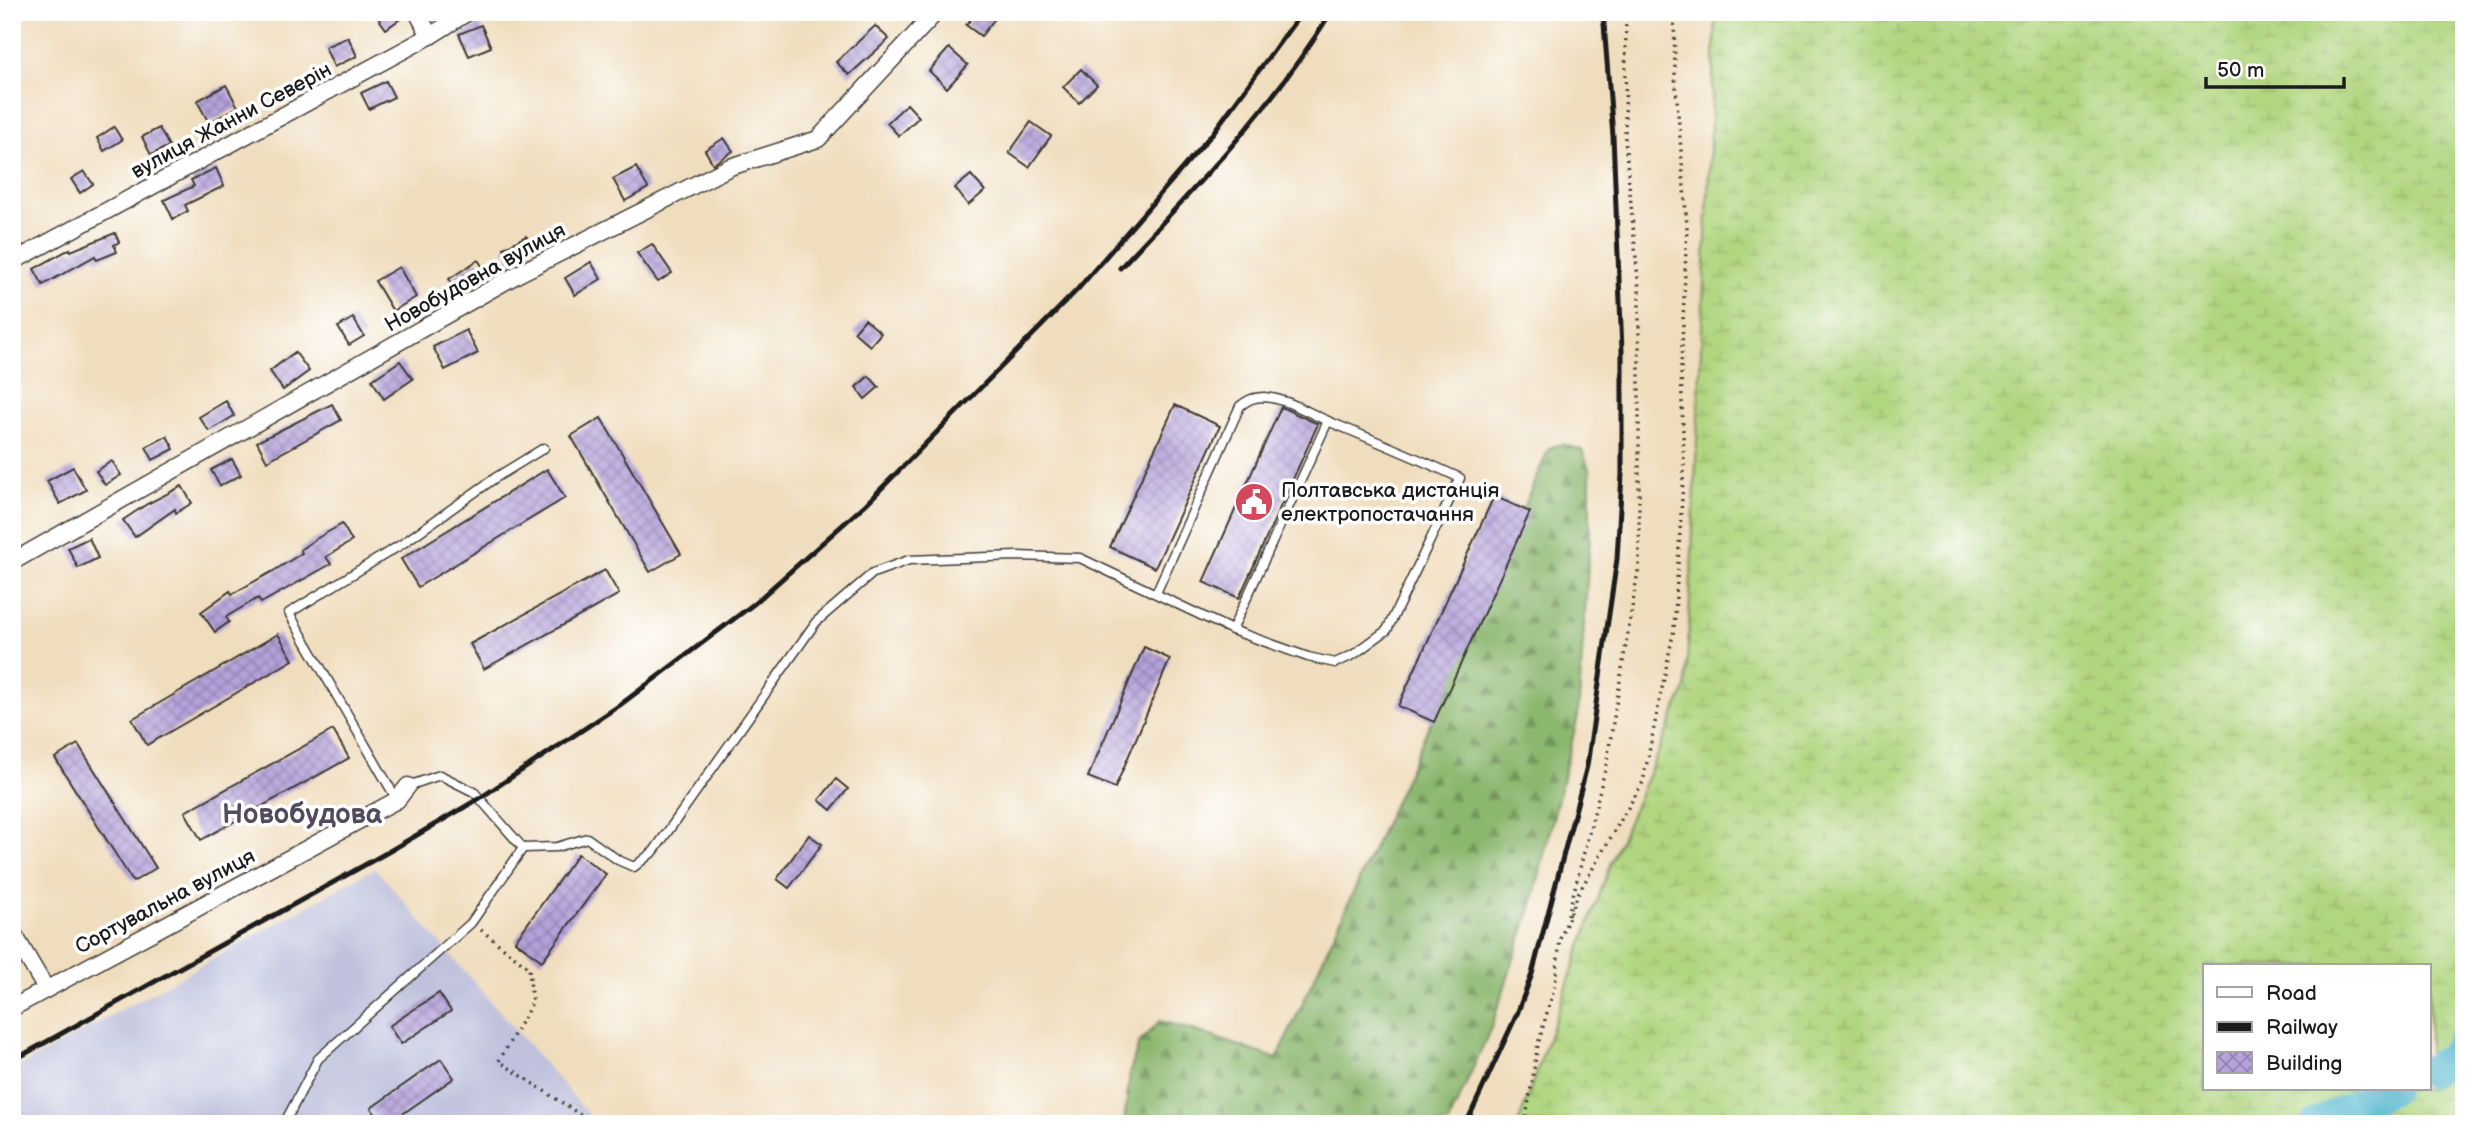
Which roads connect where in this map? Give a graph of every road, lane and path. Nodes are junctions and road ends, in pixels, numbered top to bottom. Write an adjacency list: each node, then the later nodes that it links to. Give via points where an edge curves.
1 (417, 12): 6 (street)
2 (468, 12): 6 (street, вулиця Жанни Северін)
3 (936, 12): 10 (street, Новобудовна вулиця, via 818,139 730,167 518,275)
4 (1626, 12): 18 (path, via 1625,140 1639,290 1639,565 1606,766)
5 (1674, 12): 18 (path, via 1687,226 1681,369 1684,465 1674,629 1643,782 1579,892)
6 (430, 36): 7 (street, вулиця Жанни Северін)
7 (12, 262)
8 (1328, 421): 11 (lane, via 1294,404 1265,397 1250,398 1240,407); 12 (lane); 12 (lane, via 1460,478 1387,630 1353,655 1335,663)
9 (544, 448): 14 (lane, via 289,613)
10 (12, 562)
11 (1156, 593): 12 (lane); 15 (lane, via 1080,558 909,560 873,573 816,622 654,851 634,867 587,838 557,847)
12 (1232, 630)
13 (408, 786): 14 (street, Сортувальна вулиця); 15 (lane, via 440,775 474,792)
14 (397, 800): 19 (street, Сортувальна вулиця)
15 (523, 848): 16 (lane)
16 (471, 923): 21 (lane, via 318,1059); 22 (path, via 529,968 532,1003 499,1061)
17 (12, 932): 19 (street)
18 (1563, 935): 23 (path)
19 (46, 989): 20 (street, Сортувальна вулиця)
20 (12, 1007)
21 (284, 1124)
22 (594, 1124)
23 (1525, 1124)

